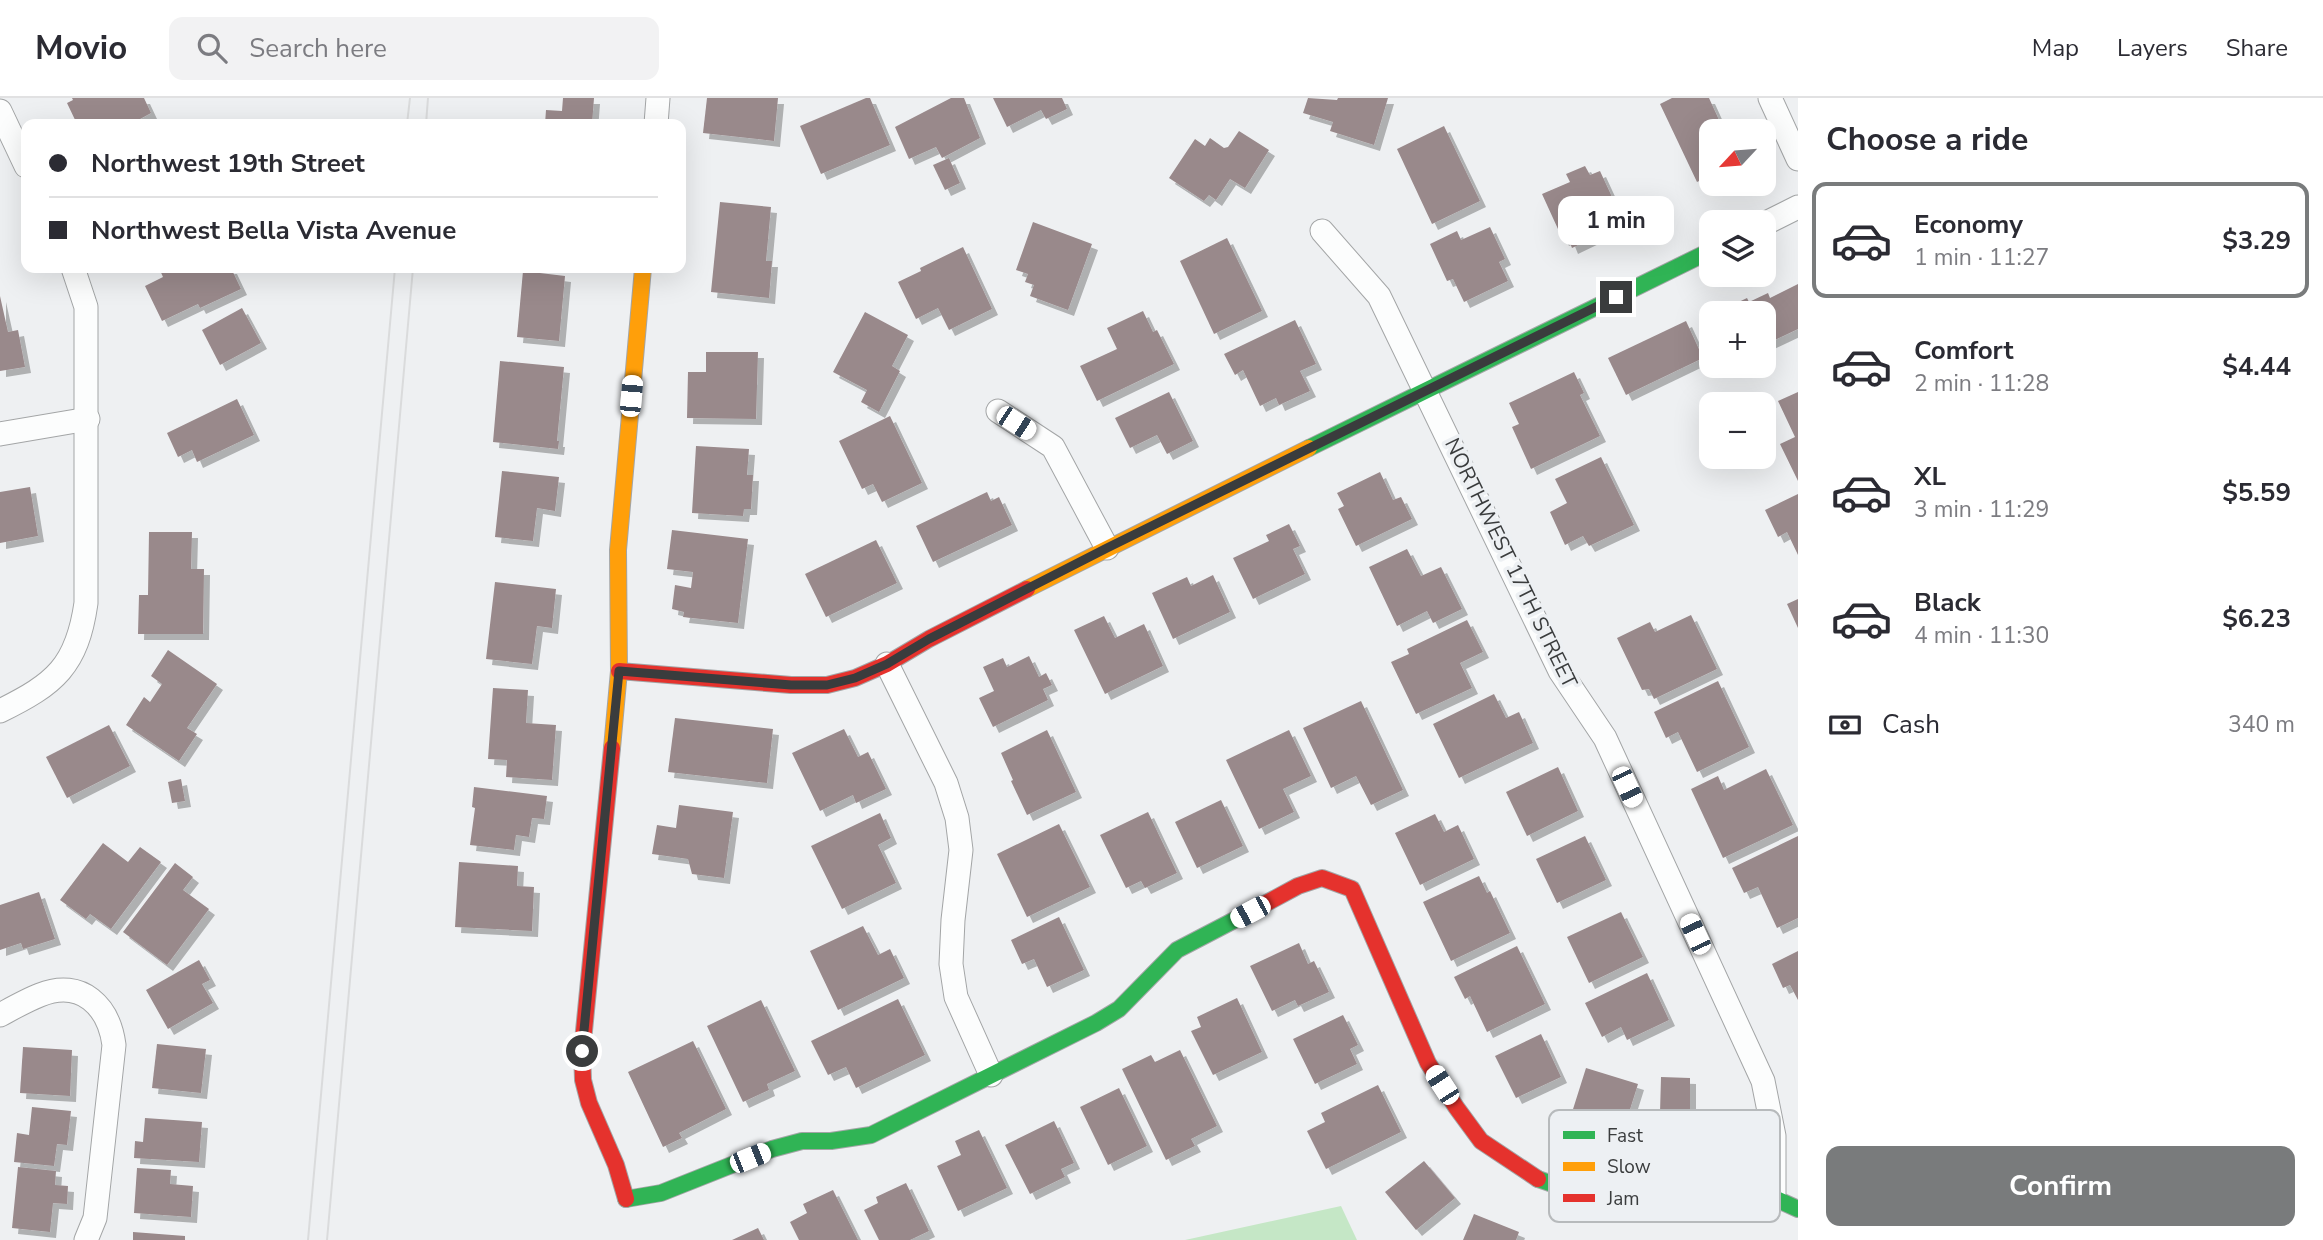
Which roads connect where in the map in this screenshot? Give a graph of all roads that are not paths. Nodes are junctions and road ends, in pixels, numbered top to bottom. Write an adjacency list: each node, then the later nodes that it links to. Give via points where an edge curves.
1 (658, 98): 4 (street)
2 (1770, 98): 6 (street)
3 (0, 111): 5 (street)
4 (656, 119)
5 (21, 155)
6 (1798, 159)
7 (1798, 207): 8 (street)
8 (1776, 218)
9 (1322, 231): 13 (street, NORTHWEST 17TH STREET, via 1379,296)
10 (1699, 256): 13 (street)
11 (75, 273): 15 (street, via 86,307)
12 (643, 273): 19 (street, via 618,550)
13 (1427, 392): 17 (street); 23 (street, NORTHWEST 17TH STREET, via 1560,671 1605,738 1763,1081)
14 (998, 411): 17 (street, via 1053,447)
15 (88, 419): 16 (street); 20 (street, via 82,632 65,666 36,693)
16 (0, 434)
17 (1107, 548): 18 (street)
18 (887, 664): 19 (street, via 827,685); 22 (street, via 946,783 957,818 961,850 951,964 956,997)
19 (619, 671): 22 (street, via 582,1051 589,1102 625,1199 661,1193 802,1141 872,1135)
20 (0, 711)
21 (0, 1015): 27 (street, via 43,994 76,992 92,999 111,1026 114,1045 95,1218)
22 (991, 1075): 24 (street, via 1119,1009 1177,950 1298,886 1322,878 1352,889 1428,1063 1481,1141)
23 (1769, 1110)
24 (1549, 1183)
25 (1780, 1201): 26 (street)
26 (1798, 1209)
27 (86, 1240)

